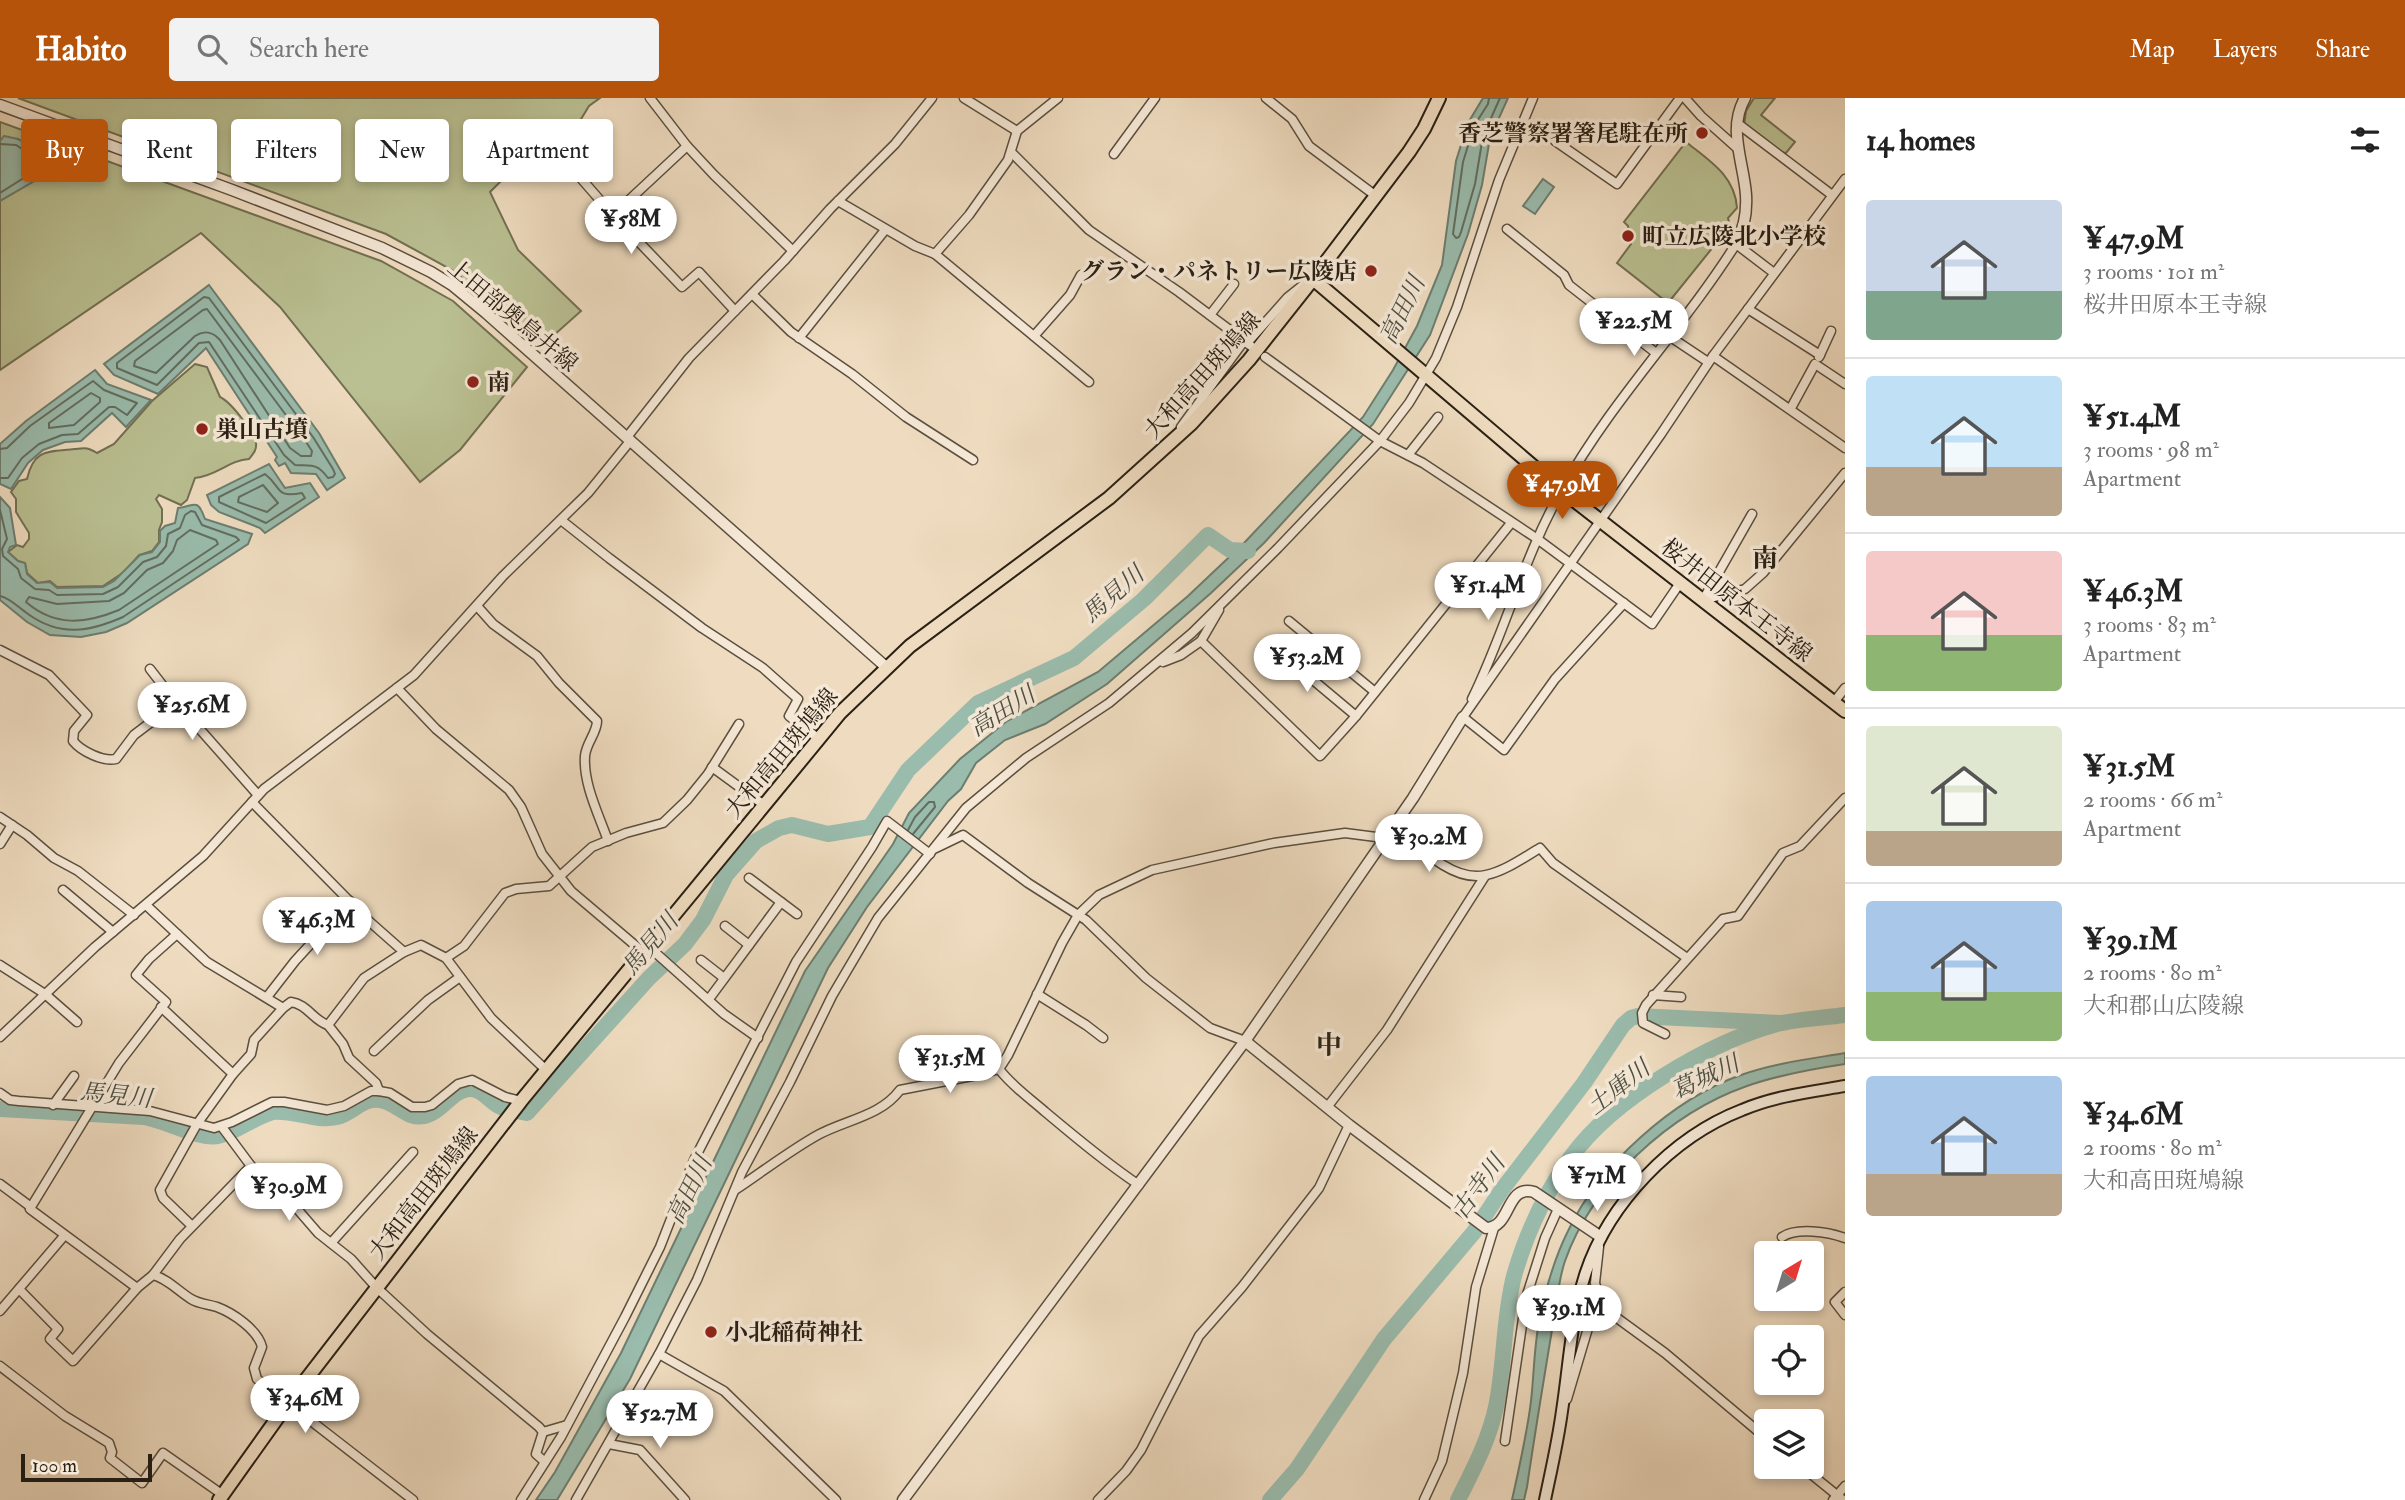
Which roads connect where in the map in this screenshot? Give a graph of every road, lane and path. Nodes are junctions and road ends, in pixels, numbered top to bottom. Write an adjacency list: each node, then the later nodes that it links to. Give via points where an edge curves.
1 (650, 98): 15 (street)
2 (932, 98): 23 (street, via 904,135)
3 (964, 98): 13 (street)
4 (1058, 98): 13 (street)
5 (1155, 98): 18 (street)
6 (1439, 98): 22 (main road, 大和高田斑鳩線, via 1416,142)
7 (1533, 98): 48 (street, via 1493,196 1454,316)
8 (1683, 98): 14 (street, via 1617,184); 16 (street)
9 (1745, 98): 12 (street)
10 (1271, 99): 22 (street, via 1292,119 1309,146)
11 (0, 105): 53 (street, 上田部奥鳥井線, via 357,238 431,272 486,313)
12 (1737, 123): 16 (street); 21 (street)
13 (1017, 131): 17 (street)
14 (1555, 141)
15 (687, 146): 24 (street); 28 (street)
16 (1738, 149): 27 (street, via 1746,206)
17 (1012, 153): 29 (street); 37 (street, via 1089,230)
18 (1114, 154)
19 (1845, 179): 21 (street)
20 (584, 182): 24 (street)
21 (1832, 195): 30 (street)
22 (1376, 196): 32 (main road, 大和高田斑鳩線)
23 (838, 201): 26 (street); 28 (street)
24 (613, 215): 36 (street, via 682,287 699,272)
25 (1507, 229): 43 (street)
26 (885, 230): 29 (street); 41 (street)
27 (1736, 244): 30 (street); 40 (street)
28 (793, 251): 34 (street)
29 (935, 254): 39 (street)
30 (1774, 273): 35 (street)
31 (1081, 275): 39 (street)
32 (1313, 279): 42 (street, via 1294,291); 48 (main road, 桜井田原本王寺線); 55 (main road, 大和高田斑鳩線, via 1229,384)
33 (1234, 284): 37 (street)
34 (752, 294): 36 (street); 41 (street)
35 (1748, 309): 44 (street); 46 (street)
36 (735, 312): 53 (street, via 689,358)
37 (1210, 315): 42 (street)
38 (1831, 331): 44 (street)
39 (1034, 336): 49 (street)
40 (1669, 336): 43 (street); 46 (street)
41 (799, 338): 58 (street)
42 (1247, 343): 55 (street)
43 (1656, 353): 60 (street, via 1589,443)
44 (1820, 355): 47 (street)
45 (1265, 356): 54 (street)
46 (1711, 359): 51 (street); 63 (street)
47 (1815, 364): 50 (street); 51 (street)
48 (1427, 375): 54 (street); 60 (main road, 桜井田原本王寺線)
49 (1088, 382)
50 (1845, 384)
51 (1791, 408): 56 (street)
52 (1438, 417): 57 (street)
53 (629, 439): 62 (street); 77 (street, 上田部奥鳥井線)
54 (1380, 441): 57 (street); 71 (street)
55 (1167, 447): 77 (main road, 大和高田斑鳩線, via 1109,498)
56 (1845, 448)
57 (1408, 455): 64 (street)
58 (973, 460)
59 (1845, 473): 68 (street, via 1754,581 1745,589)
60 (1561, 490): 63 (main road, 桜井田原本王寺線); 65 (street)
61 (1752, 514): 68 (street)
62 (561, 520): 70 (street); 88 (street, via 702,628 773,675 798,699 789,716)
63 (1600, 521): 66 (street); 67 (main road, 桜井田原本王寺線)
64 (1511, 523): 65 (street); 81 (street)
65 (1536, 538): 66 (street); 86 (street)
66 (1570, 564): 69 (street); 86 (street)
67 (1681, 583): 68 (main road, 桜井田原本王寺線); 69 (street, via 1652,624)
68 (1703, 600): 83 (main road, 桜井田原本王寺線)
69 (1624, 603): 86 (street, via 1555,679 1504,750)
70 (477, 606): 79 (street); 97 (street, via 493,624 537,656 597,721 584,760)
71 (1220, 607): 73 (street); 76 (street)
72 (1289, 621): 81 (street)
73 (1201, 641): 76 (street, via 1181,655); 85 (street, via 1320,756)
74 (1276, 649): 85 (street)
75 (0, 650): 82 (street, via 59,684 87,715 73,741 107,760 116,759 134,735)
76 (1157, 663): 99 (street, via 1006,773 966,808)
77 (886, 667): 88 (main road, 大和高田斑鳩線)
78 (150, 669): 82 (street)
79 (397, 688): 91 (street); 100 (street, via 436,729 514,796 542,854)
80 (1845, 688): 83 (street)
81 (1375, 692): 85 (street)
82 (174, 700): 91 (street)
83 (1834, 702): 84 (main road, 桜井田原本王寺線)
84 (1845, 711)
85 (1356, 716)
86 (1463, 717): 94 (street)
87 (739, 724): 89 (street)
88 (819, 738): 92 (main road, 大和高田斑鳩線)
89 (712, 767): 92 (street); 97 (street, via 663,823)
90 (1845, 798): 117 (street, via 1800,846 1783,853 1738,916 1723,919)
91 (255, 799): 104 (street); 106 (street, via 203,856)
92 (764, 806): 114 (main road, 大和高田斑鳩線)
93 (0, 817): 95 (street)
94 (1394, 824): 96 (street); 101 (street, via 1442,866)
95 (12, 825): 98 (street); 108 (street)
96 (1384, 838): 109 (street, via 1345,834 1274,843 1152,870 1099,895); 136 (street)
97 (608, 841): 100 (street, via 592,847)
98 (0, 844)
99 (930, 851): 109 (street, via 963,835); 134 (street, via 887,821 796,962); 156 (street, via 890,900 846,969)
100 (559, 876): 114 (street, via 579,899); 116 (street, via 549,886 505,893 464,946)
101 (1485, 876): 117 (street, via 1540,848 1553,863); 147 (street, via 1387,1030)
102 (749, 878): 105 (street)
103 (63, 890): 111 (street)
104 (350, 901): 115 (street); 126 (street)
105 (781, 902): 107 (street); 113 (street)
106 (146, 905): 108 (street); 112 (street)
107 (797, 914)
108 (134, 915): 111 (street)
109 (1078, 915): 123 (street); 136 (street, via 1146,978 1210,1028)
110 (725, 926): 113 (street)
111 (113, 932): 122 (street)
112 (177, 934): 126 (street, via 207,962); 128 (street, via 136,975 166,1002)
113 (749, 945): 121 (street)
114 (646, 949): 127 (street, via 662,957); 139 (main road, 大和高田斑鳩線)
115 (404, 952): 116 (street, via 421,945); 131 (street, via 364,978)
116 (446, 958): 120 (street)
117 (1686, 958): 124 (street)
118 (701, 960): 121 (street)
119 (0, 965): 122 (street)
120 (460, 977): 137 (street); 139 (street, via 491,1018)
121 (724, 978): 127 (street)
122 (45, 994): 130 (street); 133 (street)
123 (1037, 995): 135 (street); 138 (street)
124 (1653, 995): 125 (street); 132 (street, via 1643,1009 1643,1023)
125 (1681, 997)
126 (267, 998): 129 (street)
127 (709, 999): 134 (street)
128 (161, 1007): 140 (street); 148 (street)
129 (283, 1007): 131 (street, via 296,1002); 140 (street)
130 (77, 1022)
131 (328, 1025): 143 (street, via 349,1058)
132 (1665, 1034)
133 (0, 1037)
134 (758, 1038): 178 (street, via 694,1160 652,1263)
135 (1103, 1038)
136 (1245, 1041): 147 (street); 155 (street)
137 (374, 1051)
138 (999, 1069): 155 (street, via 1055,1120); 156 (street, via 900,1090 893,1100 814,1137)
139 (546, 1070): 145 (main road, 大和高田斑鳩線)
140 (233, 1073): 150 (street)
141 (74, 1076): 146 (street)
142 (1845, 1086): 162 (main road, via 1771,1099 1708,1126 1657,1166)
143 (379, 1091): 145 (street, via 412,1107 425,1107 458,1084 472,1080); 151 (street, via 327,1110 272,1102)
144 (0, 1093): 146 (street, via 10,1100)
145 (521, 1102): 167 (main road, 大和高田斑鳩線)
146 (53, 1105): 148 (street)
147 (1328, 1106): 149 (street)
148 (87, 1113): 150 (street, via 158,1112); 157 (street)
149 (1349, 1125): 160 (street, via 1486,1228); 194 (street, via 1320,1188 1199,1336 1141,1450)
150 (195, 1129): 151 (street); 159 (street, via 160,1190)
151 (225, 1131): 153 (street)
152 (413, 1152): 165 (street)
153 (251, 1166): 159 (street); 165 (street)
154 (0, 1185): 157 (street)
155 (1139, 1185): 193 (street)
156 (733, 1192): 174 (street)
157 (31, 1207): 161 (street)
158 (1558, 1209): 160 (street, via 1534,1192 1519,1193); 162 (street); 181 (street, via 1526,1298)
159 (192, 1226): 166 (street)
160 (1494, 1228): 195 (street, via 1476,1287 1463,1373 1442,1461)
161 (64, 1236): 168 (street); 169 (street)
162 (1601, 1237): 171 (street, via 1595,1283); 177 (main road, via 1579,1299)
163 (1782, 1237): 164 (street, via 1831,1233)
164 (1845, 1238)
165 (331, 1243): 167 (street)
166 (153, 1275): 168 (street); 176 (street, via 195,1301 227,1312 252,1331 262,1347 254,1368 257,1379)
167 (376, 1287): 176 (main road, 大和高田斑鳩線); 180 (street)
168 (137, 1288): 169 (street, via 73,1361 50,1339 58,1329)
169 (19, 1289): 172 (street)
170 (1845, 1292): 173 (street, via 1835,1301)
171 (1602, 1307): 177 (street, via 1594,1308); 179 (street)
172 (0, 1311)
173 (1845, 1315)
174 (659, 1354): 182 (street); 192 (street, via 724,1391)
175 (0, 1366): 186 (street, via 109,1443 111,1455 142,1483 163,1453)
176 (288, 1403): 186 (main road, 大和高田斑鳩線); 188 (street)
177 (1562, 1412): 196 (main road)
178 (567, 1425): 180 (street); 183 (street)
179 (1754, 1428)
180 (543, 1432): 183 (street, via 536,1454)
181 (1505, 1441)
182 (609, 1444): 190 (street); 191 (street, via 640,1450)
183 (545, 1462): 189 (street)
184 (1815, 1479): 187 (street)
185 (1845, 1486): 187 (street)
186 (221, 1497)
187 (1837, 1499)
188 (413, 1500)
189 (521, 1500)
190 (576, 1500)
191 (685, 1500)
192 (836, 1500)
193 (903, 1500)
194 (1098, 1500)
195 (1424, 1500)
196 (1545, 1500)

